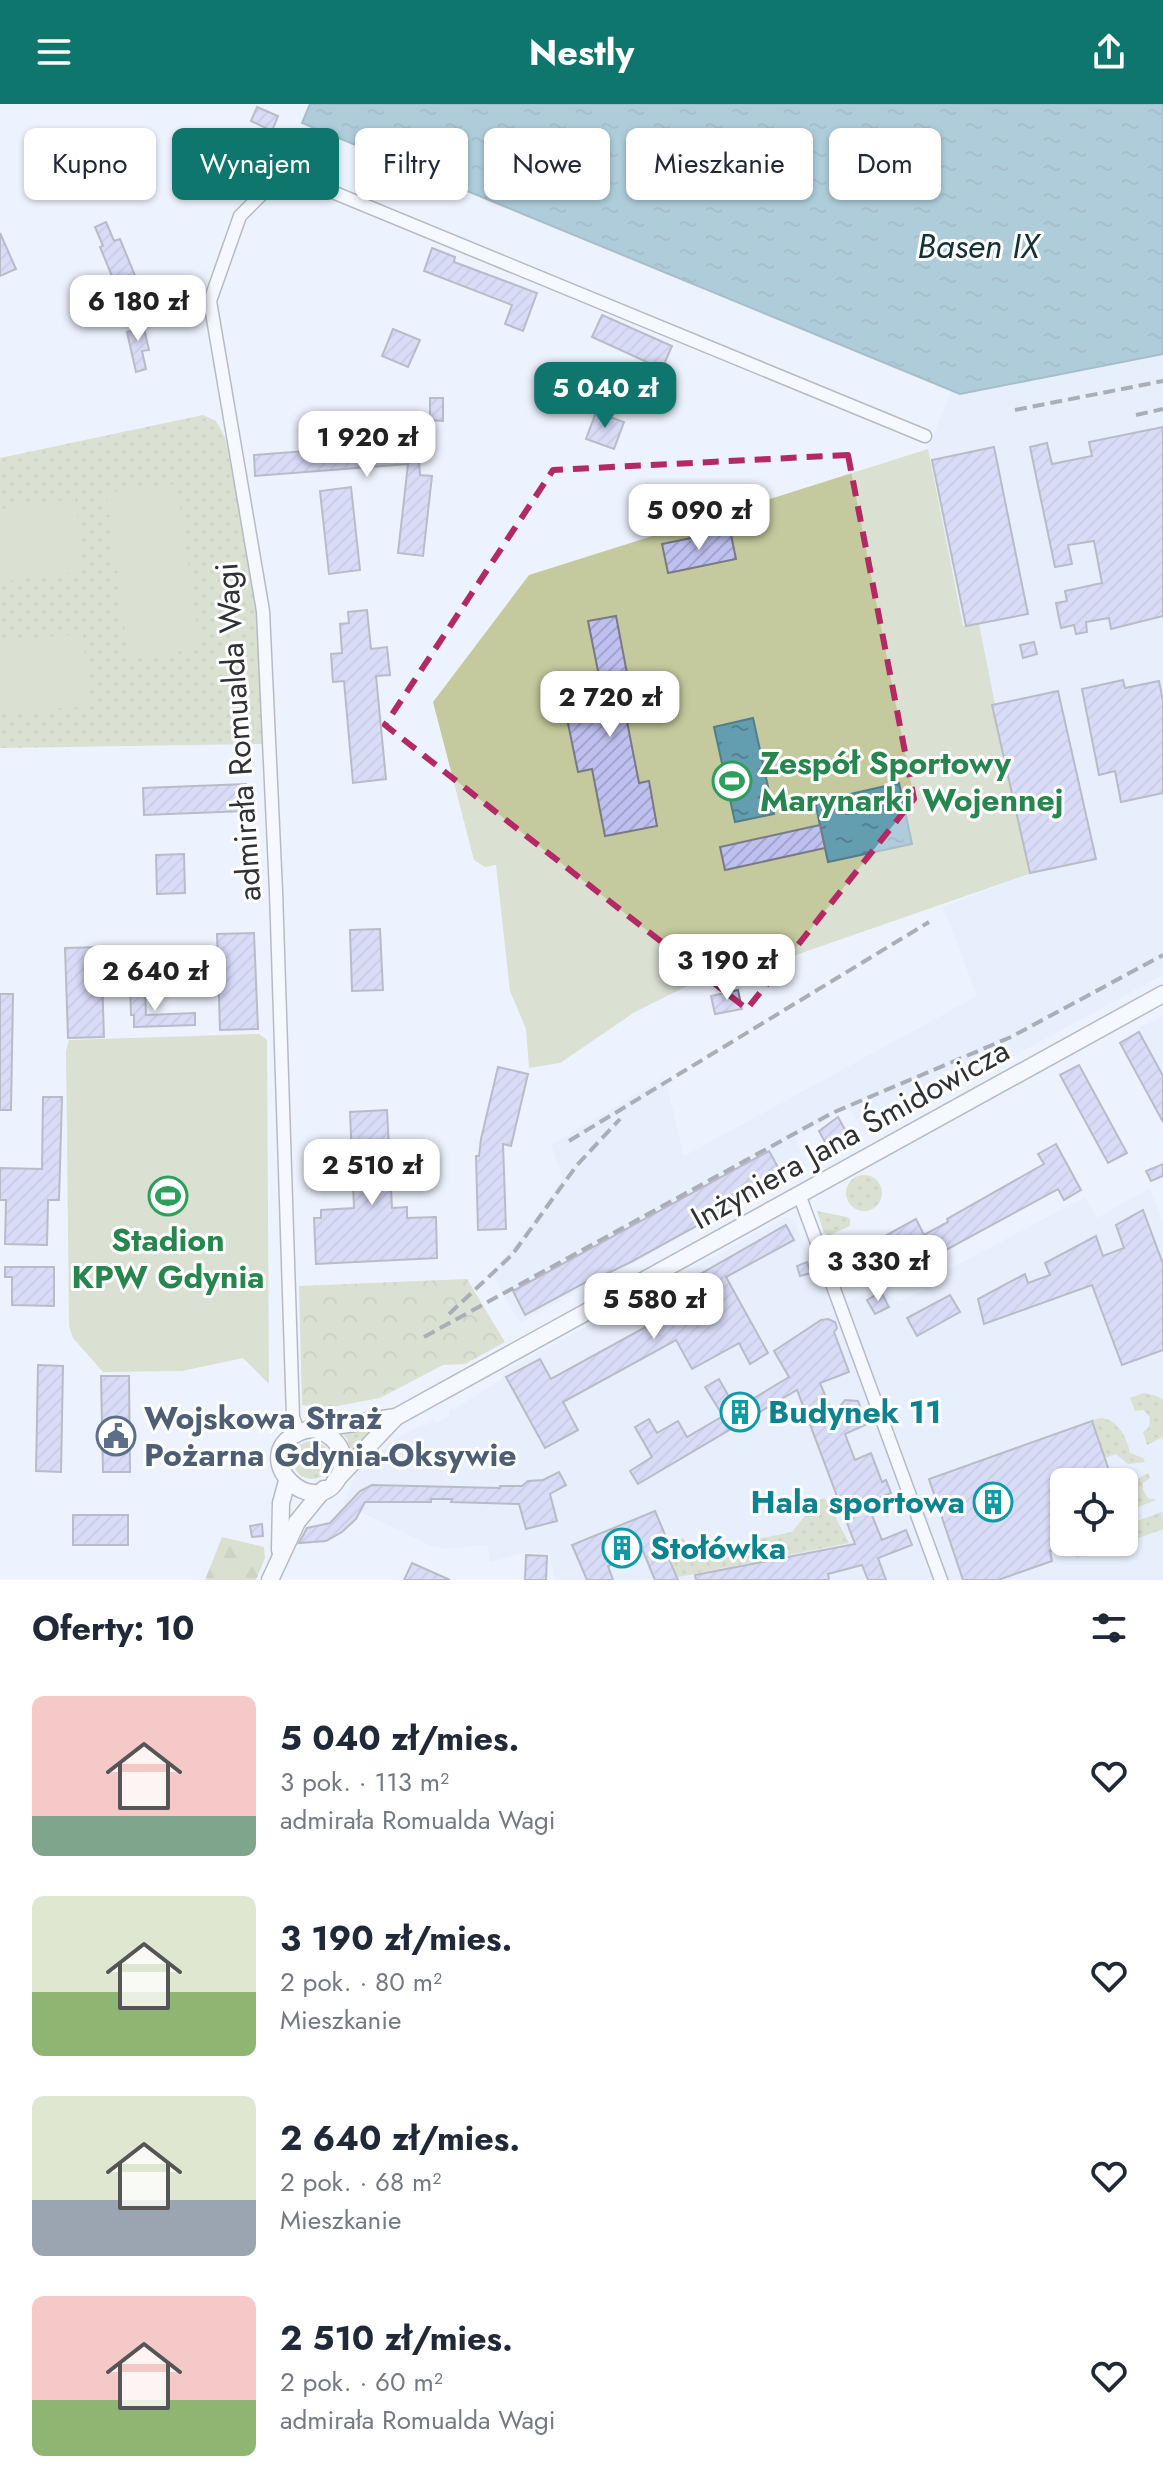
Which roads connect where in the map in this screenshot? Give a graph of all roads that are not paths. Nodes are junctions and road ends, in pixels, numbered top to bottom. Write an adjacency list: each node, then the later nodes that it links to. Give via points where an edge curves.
1 (925, 436): 5 (street, admirała Romualda Wagi, via 284,172 240,216 210,301 263,611 293,1417)
2 (1163, 994): 3 (street, Inżyniera Jana Śmidowicza)
3 (799, 1194): 4 (street, Inżyniera Jana Śmidowicza); 10 (street)
4 (396, 1417): 5 (street, Inżyniera Jana Śmidowicza); 7 (street, Inżyniera Jana Śmidowicza)
5 (306, 1431): 6 (street, via 287,1440 281,1452 281,1472); 7 (street, via 330,1435 341,1449 342,1466)
6 (287, 1481): 7 (street, via 309,1492); 8 (street)
7 (330, 1485): 8 (street, Inżyniera Jana Śmidowicza, via 297,1522)
8 (280, 1556): 9 (street, Inżyniera Jana Śmidowicza)
9 (270, 1580)
10 (941, 1580)

